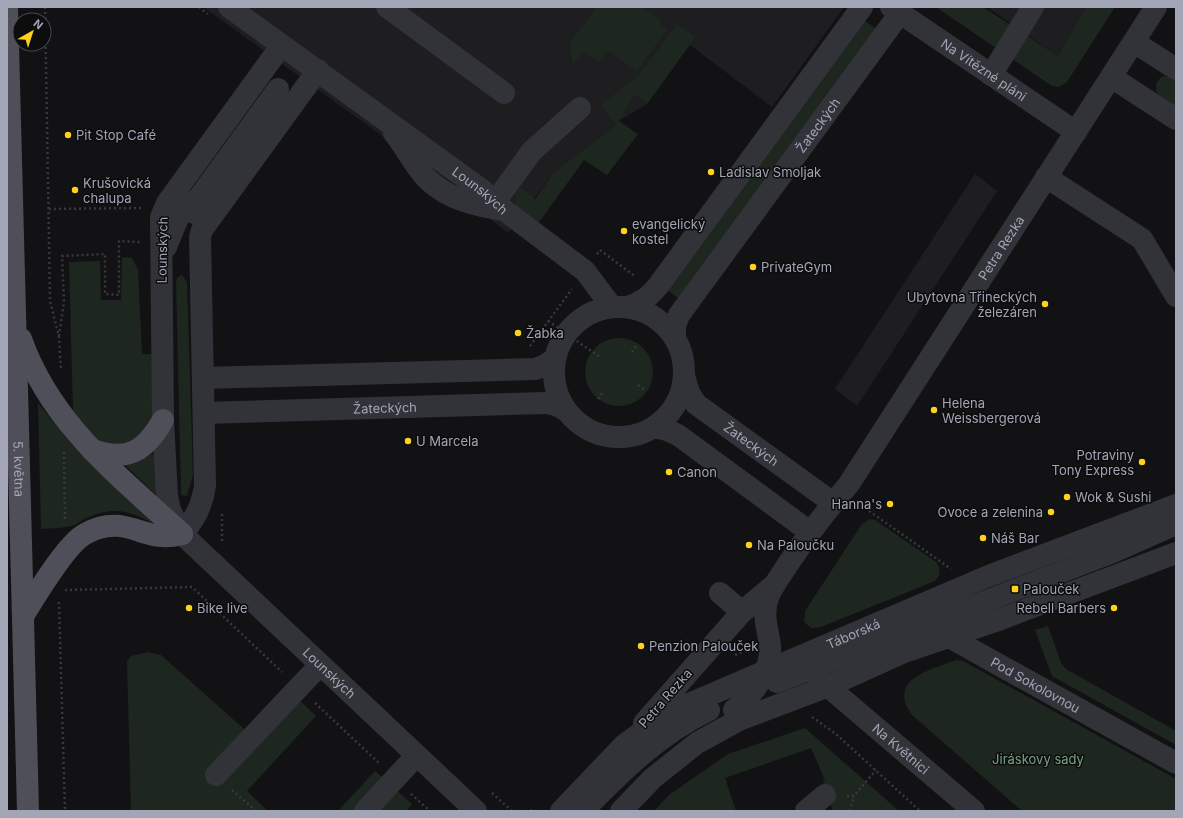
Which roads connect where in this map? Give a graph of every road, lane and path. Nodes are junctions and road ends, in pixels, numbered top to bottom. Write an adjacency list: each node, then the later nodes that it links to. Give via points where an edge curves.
1 (7, 7): 31 (main road, 5. května)
2 (45, 7): 24 (path)
3 (199, 7): 9 (path)
4 (387, 7): 17 (street)
5 (862, 7): 30 (street, Žateckých, via 658,286 639,304)
6 (1034, 7): 14 (street)
7 (1156, 7): 10 (street, Petra Rezka)
8 (896, 10): 14 (street, Na Vítězné pláni); 34 (street, Žateckých, via 679,315 675,326)
9 (220, 11): 11 (street)
10 (1134, 42): 12 (street); 15 (street, Petra Rezka)
11 (281, 46): 13 (street); 27 (street, Lounských, via 167,203 161,218)
12 (1176, 69)
13 (318, 70): 23 (street, via 383,117 433,184 448,195 472,205); 28 (street, via 205,224 200,237)
14 (991, 75): 20 (street, Na Vítězné pláni)
15 (1111, 77): 19 (street); 20 (street, Petra Rezka)
16 (278, 89): 22 (street)
17 (504, 93)
18 (580, 108): 23 (street, via 532,151)
19 (1176, 119)
20 (1076, 132): 21 (street, Petra Rezka)
21 (1046, 178): 29 (street, via 1142,239); 52 (street, Petra Rezka, via 849,484)
22 (198, 199): 27 (street, via 180,213); 28 (street, via 192,220 192,231)
23 (499, 206): 30 (street, Lounských, via 585,271)
24 (49, 210): 25 (path, via 143,208); 33 (path, via 50,300)
25 (143, 215)
26 (142, 235): 33 (path, via 142,242 119,241 119,295 105,294 105,254 62,256 64,302)
27 (162, 258): 49 (street, Lounských)
28 (201, 259): 41 (street)
29 (1176, 296)
30 (620, 307): 32 (street, Žateckých, via 594,311); 34 (street, Žateckých, via 642,310 655,317)
31 (15, 318): 48 (main road, via 34,373); 68 (main road, 5. května)
32 (557, 327): 37 (path); 38 (street, Žateckých, via 558,346)
33 (59, 337): 39 (path)
34 (675, 338): 40 (street, Žateckých, via 682,356)
35 (638, 344): 36 (path)
36 (632, 352)
37 (600, 357)
38 (554, 359): 41 (street, via 544,366 535,368); 46 (street, Žateckých, via 553,377 557,394)
39 (61, 374)
40 (684, 375): 50 (street, Žateckých, via 676,405); 52 (street, Žateckých, via 689,393 696,404)
41 (204, 378): 47 (street)
42 (638, 385): 44 (path)
43 (604, 390): 45 (path)
44 (646, 391)
45 (598, 399)
46 (565, 410): 47 (street, Žateckých, via 546,402); 50 (street, Žateckých, via 579,425 597,434 616,438 636,435)
47 (204, 413): 57 (street, via 205,486 194,521)
48 (64, 418): 51 (main road); 59 (path)
49 (163, 420): 51 (main road, via 155,434 133,453 114,456); 57 (street, Lounských, via 167,496 170,510)
50 (654, 427): 56 (street, via 678,435)
51 (92, 450): 57 (main road)
52 (833, 503): 56 (street, Petra Rezka)
53 (1176, 505): 61 (street, Táborská)
54 (865, 508): 61 (path)
55 (1176, 524): 69 (street)
56 (810, 532): 62 (street, Petra Rezka)
57 (182, 534): 59 (main road, via 168,538 155,537 128,528 105,526 84,534); 71 (street, Lounských)
58 (1176, 536): 69 (street, via 1116,563)
59 (66, 553): 68 (main road)
60 (1176, 553): 69 (street, Táborská, via 1001,619)
61 (956, 579): 69 (street, via 940,606 938,615); 73 (street, Táborská)
62 (775, 585): 67 (street, Petra Rezka); 70 (street, Petra Rezka, via 766,602 765,611)
63 (60, 590): 64 (path, via 192,587)
64 (197, 592)
65 (720, 593): 67 (street)
66 (59, 598): 87 (path)
67 (742, 612): 78 (street, Petra Rezka)
68 (23, 616): 86 (main road, 5. května)
69 (943, 628): 73 (street, Táborská, via 904,652); 80 (street, Pod Sokolovnou)
70 (769, 641): 72 (street, Petra Rezka, via 770,656); 73 (street)
71 (320, 665): 79 (street, Lounských); 82 (street)
72 (764, 672): 73 (street, Táborská); 74 (street, Petra Rezka); 78 (street, Táborská, via 663,717)
73 (812, 673): 74 (street); 75 (street); 83 (street, Táborská, via 697,744); 98 (street, Na Květnici)
74 (754, 691): 75 (street, Petra Rezka); 92 (street, via 705,712 658,740)
75 (734, 710): 77 (street)
76 (808, 714): 81 (path, via 836,734)
77 (685, 735): 83 (street, Táborská); 93 (street, via 649,762)
78 (624, 745): 91 (street, Táborská)
79 (416, 756): 89 (street); 90 (street, Lounských)
80 (1176, 763)
81 (876, 770): 85 (path); 97 (path)
82 (216, 775): 88 (path)
83 (653, 778): 94 (street, Táborská)
84 (825, 795): 85 (path); 95 (street)
85 (854, 796): 96 (path)
86 (28, 811)
87 (65, 811)
88 (256, 811)
89 (364, 811)
90 (476, 811)
91 (561, 811)
92 (583, 811)
93 (599, 811)
94 (621, 811)
95 (806, 811)
96 (850, 811)
97 (920, 811)
98 (974, 811)

